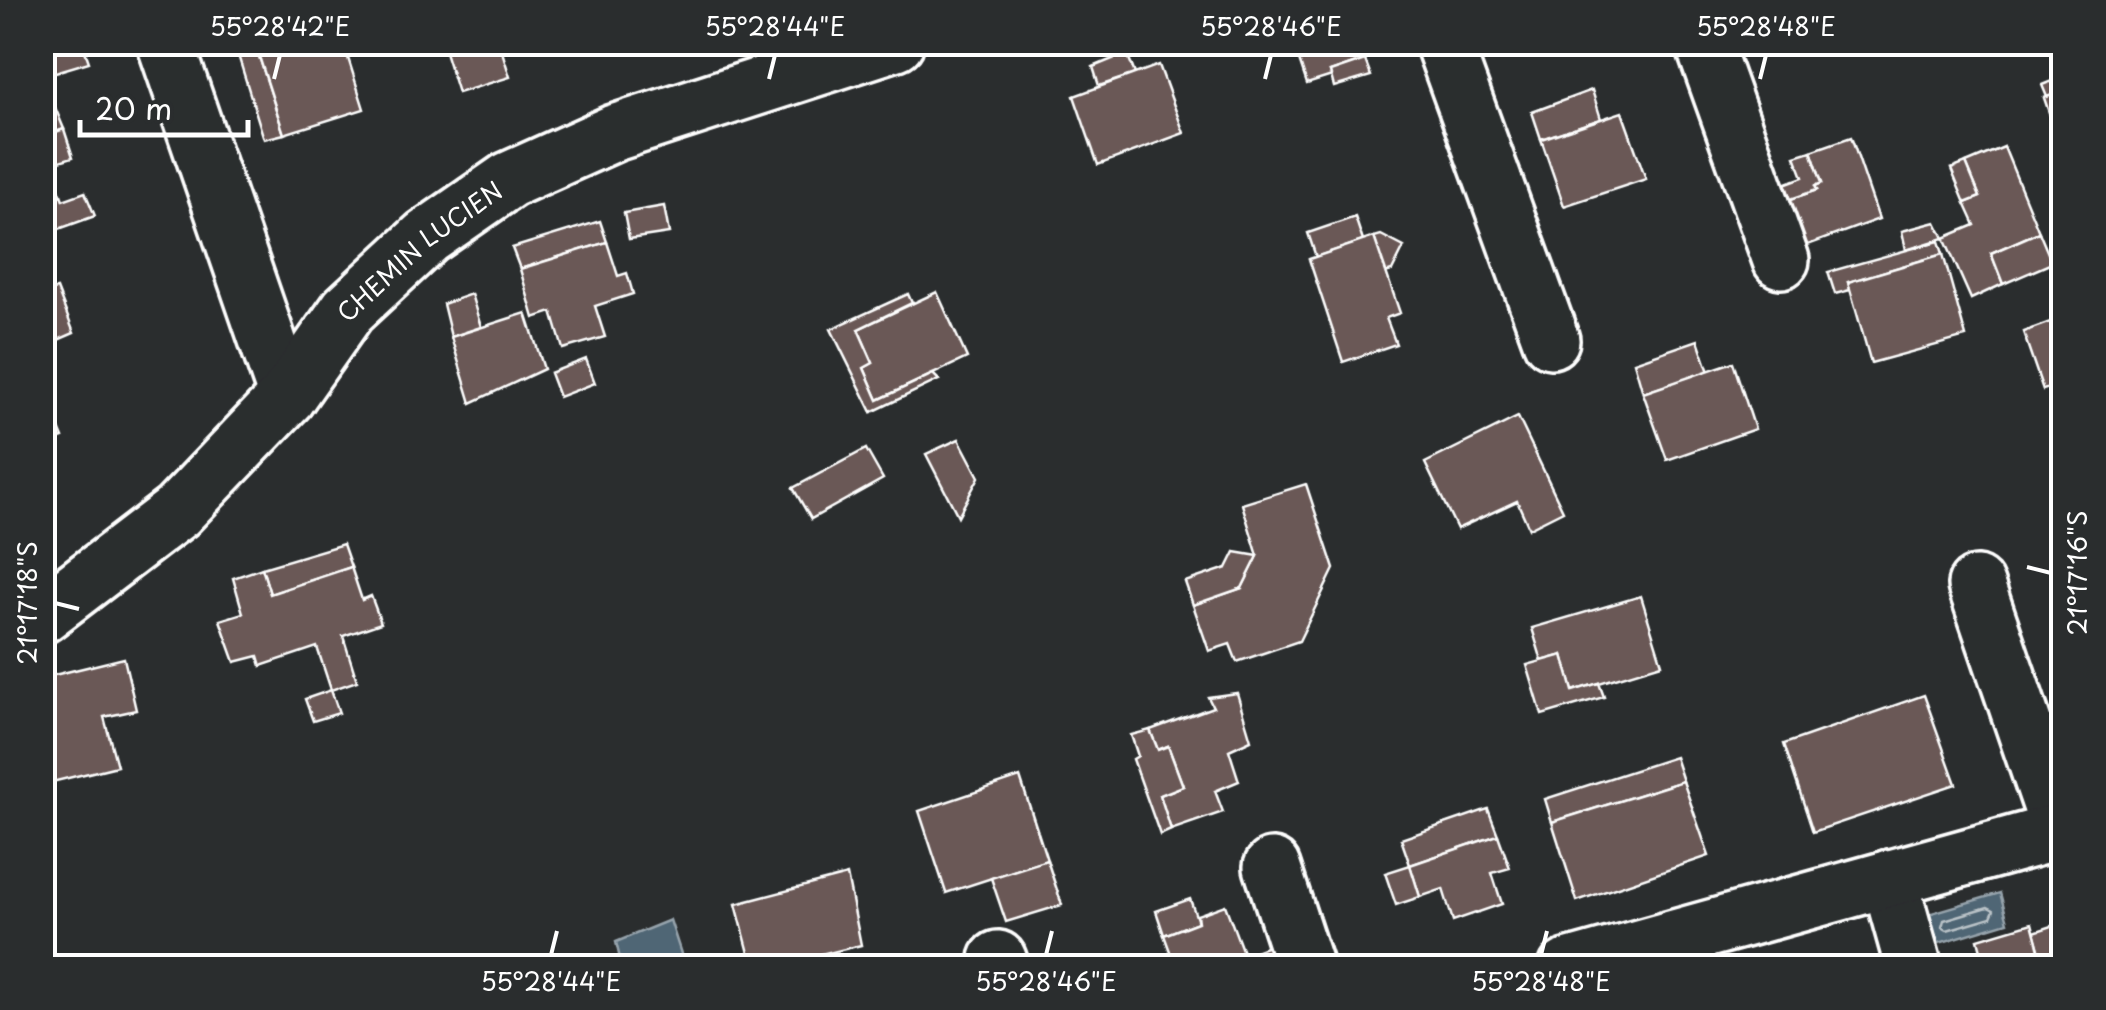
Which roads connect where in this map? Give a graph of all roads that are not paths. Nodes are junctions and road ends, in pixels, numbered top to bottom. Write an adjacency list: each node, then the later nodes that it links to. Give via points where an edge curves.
1 (165, 42): 7 (street)
2 (1442, 42): 6 (street)
3 (1703, 42): 5 (street)
4 (877, 46): 7 (street, CHEMIN LUCIEN, via 614,133 509,180 427,236 348,310)
5 (1780, 260)
6 (1551, 340)
7 (286, 397): 9 (street, CHEMIN LUCIEN, via 177,512)
8 (1976, 585): 10 (street)
9 (42, 616)
10 (2062, 830): 12 (street)
11 (1272, 868): 13 (street)
12 (1890, 878): 14 (street); 15 (street)
13 (1305, 968)
14 (1566, 968)
15 (1914, 968)

